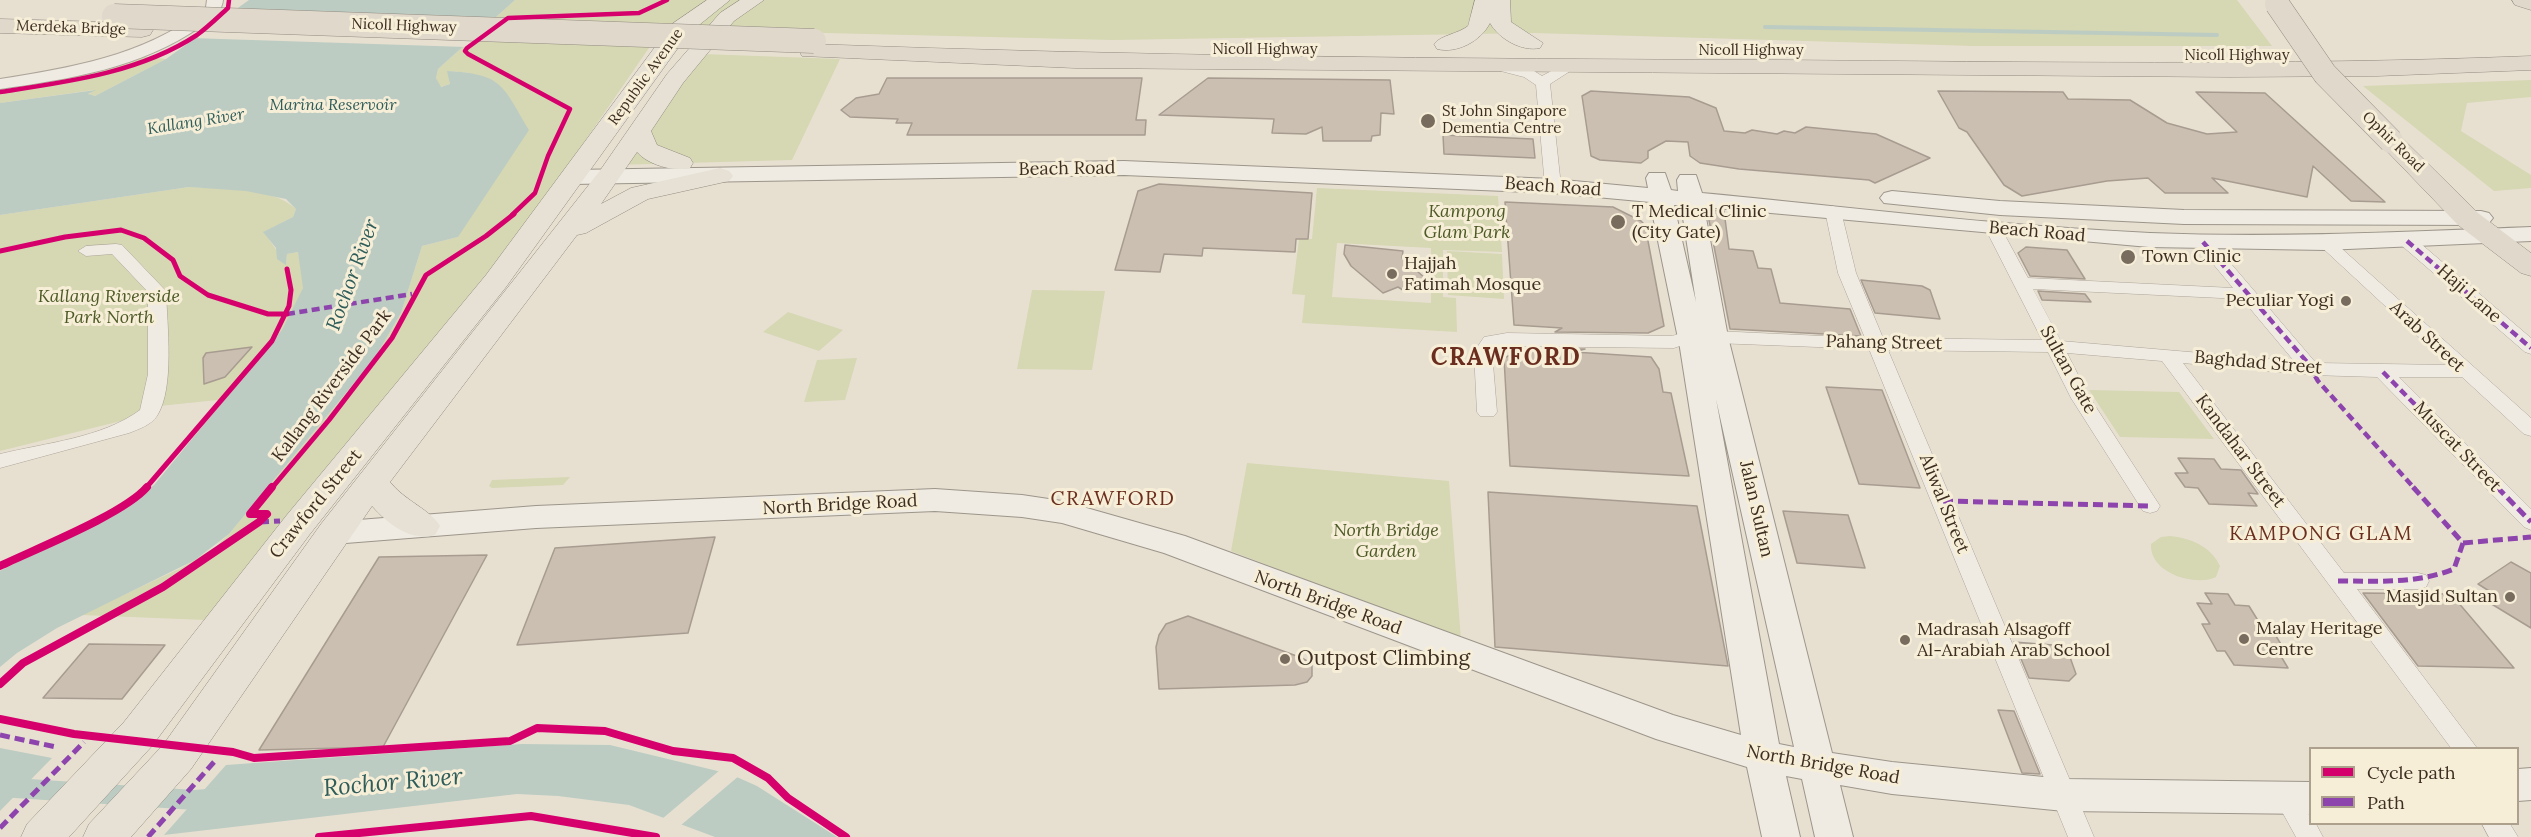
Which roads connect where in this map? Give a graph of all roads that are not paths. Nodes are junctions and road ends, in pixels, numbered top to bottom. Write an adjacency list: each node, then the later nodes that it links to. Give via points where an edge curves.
1 (194, 0): 23 (street, via 195,12 177,26 146,40 73,63)
2 (215, 0): 25 (street, via 211,12 193,26 131,55 83,69)
3 (720, 0): 28 (main road, Republic Avenue, via 680,29)
4 (754, 0): 26 (main road, Republic Avenue, via 717,27)
5 (1485, 0): 14 (main road, via 1480,26 1473,34)
6 (1500, 0): 12 (main road, via 1502,24 1515,36)
7 (2523, 0): 9 (highway)
8 (2276, 2): 36 (highway, Ophir Road, bridge, via 2325,74)
9 (2531, 4)
10 (0, 13): 16 (highway, Nicoll Highway, bridge)
11 (0, 26): 16 (highway, Nicoll Highway)
12 (1532, 43): 13 (highway); 14 (highway)
13 (1556, 43)
14 (1445, 44): 18 (highway)
15 (1726, 45): 19 (highway)
16 (812, 46): 18 (highway, Nicoll Highway); 21 (highway, Nicoll Highway, via 1075,61)
17 (2531, 48): 19 (highway, Nicoll Highway, via 2350,57)
18 (1287, 50): 19 (highway, Nicoll Highway)
19 (1846, 52)
20 (2531, 63): 22 (highway, Nicoll Highway, via 2230,70)
21 (1493, 66): 22 (highway, Nicoll Highway); 24 (street, via 1529,74)
22 (1571, 66): 24 (street)
23 (0, 75)
24 (1543, 83): 30 (street)
25 (0, 84)
26 (639, 130): 27 (main road, via 645,149); 29 (main road, Republic Avenue)
27 (702, 170): 29 (main road, Beach Road); 30 (main road, Beach Road, via 1124,168); 40 (main road, via 640,193)
28 (577, 171): 29 (main road, Beach Road); 66 (main road, Crawford Street, via 496,281 298,525)
29 (612, 171): 40 (main road, Crawford Street)
30 (1552, 177): 31 (main road, Beach Road)
31 (1659, 186): 32 (main road, Beach Road); 48 (main road, Jalan Sultan)
32 (1689, 188): 33 (main road, Beach Road); 34 (main road, Beach Road); 48 (main road, Jalan Sultan)
33 (1833, 211): 34 (main road, Beach Road); 49 (street, Aliwal Street, via 1847,273)
34 (1929, 213): 36 (main road, Beach Road); 37 (main road, Beach Road)
35 (2531, 215): 36 (main road, Beach Road)
36 (2468, 219): 39 (highway, Ophir Road)
37 (1993, 228): 42 (main road, Beach Road); 46 (street, Sultan Gate)
38 (2531, 234): 39 (main road, Beach Road)
39 (2492, 237): 41 (main road, Beach Road); 45 (highway, Ophir Road)
40 (561, 238): 59 (main road, Crawford Street)
41 (2407, 241): 43 (main road, Beach Road); 51 (street, Haji Lane)
42 (2203, 242): 43 (main road, Beach Road); 47 (street)
43 (2325, 243): 54 (street, Arab Street)
44 (86, 251): 58 (street, via 116,249 157,291 158,358 151,410 124,428)
45 (2531, 267)
46 (2022, 283): 47 (street); 50 (street, Sultan Gate)
47 (2248, 294): 53 (street)
48 (1704, 343): 49 (street, Pahang Street); 56 (street, Pahang Street, via 1490,341 1483,352); 68 (main road, Jalan Sultan); 69 (main road, Jalan Sultan)
49 (1879, 344): 50 (street, Pahang Street); 70 (street, Aliwal Street)
50 (2054, 346): 52 (street, Baghdad Street); 60 (street, Sultan Gate, via 2081,398)
51 (2531, 348)
52 (2167, 355): 53 (street, Baghdad Street); 64 (street, Kandahar Street)
53 (2312, 369): 55 (street, Baghdad Street)
54 (2463, 370): 55 (street, Baghdad Street); 57 (street, Arab Street)
55 (2383, 372): 61 (street, Muscat Street)
56 (1487, 411)
57 (2531, 429)
58 (0, 461)
59 (373, 481): 62 (main road, via 387,504); 63 (main road, Crawford Street)
60 (2150, 506)
61 (2531, 522)
62 (423, 526): 63 (main road, North Bridge Road); 68 (main road, North Bridge Road, via 536,517 935,500 1062,512 1173,544 1669,729)
63 (333, 533): 66 (main road, via 301,543 202,670); 74 (main road, Crawford Street, via 177,757)
64 (2338, 581): 65 (street); 67 (street, Kandahar Street)
65 (2418, 581)
66 (131, 741): 73 (main road, Crawford Street)
67 (2463, 747)
68 (1763, 757): 69 (main road, North Bridge Road); 75 (main road, Jalan Sultan)
69 (1817, 767): 70 (main road, North Bridge Road); 76 (main road, Jalan Sultan)
70 (2064, 795): 71 (main road, North Bridge Road); 77 (street, Aliwal Street)
71 (2299, 798): 78 (street)
72 (2495, 825): 79 (street)
73 (42, 837)
74 (104, 837)
75 (1781, 837)
76 (1834, 837)
77 (2081, 837)
78 (2310, 837)
79 (2505, 837)

